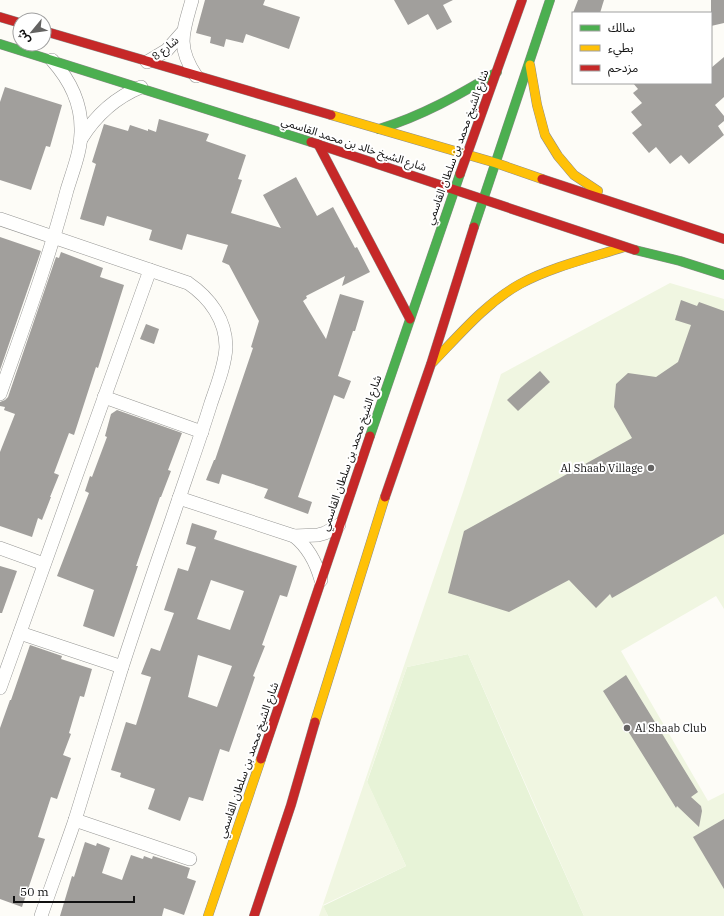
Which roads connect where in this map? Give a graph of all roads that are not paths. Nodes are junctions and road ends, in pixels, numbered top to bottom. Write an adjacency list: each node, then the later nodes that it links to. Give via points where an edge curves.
1 (192, 0): 7 (street, شارع 8)
2 (522, 0): 12 (main road, شارع الشيخ محمد بن سلطان القاسمي)
3 (550, 0): 11 (main road)
4 (0, 17): 5 (main road)
5 (12, 21)
6 (52, 33): 10 (main road, شارع الشيخ خالد بن محمد القاسمي)
7 (182, 33): 10 (street, شارع 8, via 167,50); 13 (street, شارع 8, via 187,60)
8 (0, 44): 9 (main road, شارع الشيخ خالد بن محمد القاسمي)
9 (52, 60): 14 (main road, شارع الشيخ خالد بن محمد القاسمي); 16 (street, via 64,74 73,91 80,114)
10 (147, 62): 13 (main road, شارع الشيخ خالد بن محمد القاسمي)
11 (530, 64): 19 (main road); 22 (main road, via 545,134 558,156 574,175)
12 (497, 72): 15 (main road, via 431,111); 18 (main road, شارع الشيخ محمد بن سلطان القاسمي)
13 (196, 76): 15 (main road, شارع الشيخ خالد بن محمد القاسمي)
14 (141, 87): 16 (street, via 128,92 106,108 96,117); 17 (main road, شارع الشيخ خالد بن محمد القاسمي)
15 (379, 129): 18 (main road, شارع الشيخ خالد بن محمد القاسمي)
16 (81, 139): 24 (street)
17 (318, 144): 20 (main road, شارع الشيخ خالد بن محمد القاسمي); 29 (main road)
18 (467, 154): 19 (main road, شارع الشيخ خالد بن محمد القاسمي); 20 (main road, شارع الشيخ محمد بن سلطان القاسمي)
19 (496, 163): 21 (main road); 22 (main road, شارع الشيخ خالد بن محمد القاسمي)
20 (454, 190): 21 (main road, شارع الشيخ خالد بن محمد القاسمي); 29 (main road, شارع الشيخ محمد بن سلطان القاسمي)
21 (482, 200): 26 (main road, شارع الشيخ خالد بن محمد القاسمي); 30 (main road)
22 (619, 205): 25 (main road, شارع الشيخ خالد بن محمد القاسمي)
23 (0, 219): 24 (street)
24 (54, 237): 27 (street); 31 (street)
25 (724, 239)
26 (624, 247): 28 (main road, شارع الشيخ خالد بن محمد القاسمي); 30 (main road, via 557,268 520,284 490,305)
27 (150, 270): 32 (street); 33 (street, via 188,283 198,290 208,299 221,320 226,345 225,358)
28 (724, 275)
29 (410, 319): 35 (main road, شارع الشيخ محمد بن سلطان القاسمي)
30 (431, 364): 48 (main road, via 391,477)
31 (0, 394)
32 (104, 397): 33 (street); 38 (street)
33 (202, 432): 34 (street)
34 (179, 498): 36 (street); 42 (street)
35 (339, 525): 36 (street, via 318,535); 39 (main road, شارع الشيخ محمد بن سلطان القاسمي)
36 (294, 536): 39 (street, via 311,555)
37 (0, 548): 38 (street)
38 (44, 564): 40 (street)
39 (321, 580): 47 (main road, شارع الشيخ محمد بن سلطان القاسمي)
40 (20, 633): 41 (street); 42 (street)
41 (6, 655): 43 (street)
42 (122, 667): 44 (street)
43 (0, 688)
44 (75, 820): 45 (street); 46 (street)
45 (190, 859)
46 (41, 916)
47 (208, 916)
48 (254, 916)

